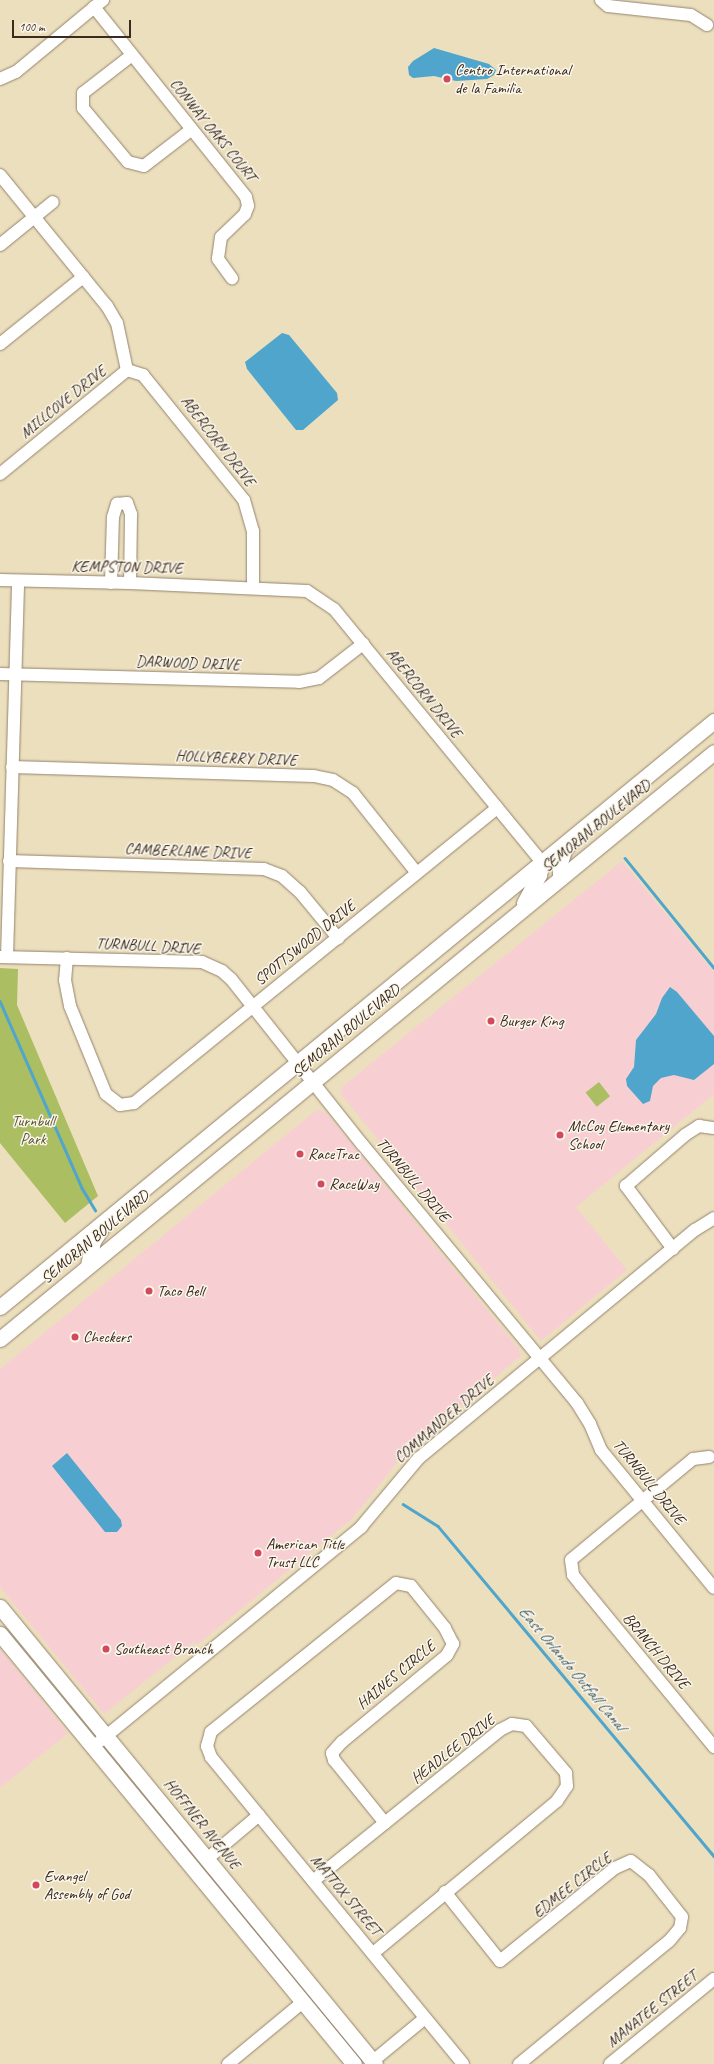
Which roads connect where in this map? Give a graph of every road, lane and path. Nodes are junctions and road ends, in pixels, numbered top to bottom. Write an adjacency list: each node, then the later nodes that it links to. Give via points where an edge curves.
1 (601, 0): 3 (street, via 608,6 690,15)
2 (99, 4): 4 (street, CONWAY OAKS COURT); 5 (street, via 16,72)
3 (707, 25)
4 (132, 55): 6 (street, CONWAY OAKS COURT); 6 (street, via 83,93 83,108 128,162 144,166)
5 (0, 79)
6 (191, 130): 12 (street, CONWAY OAKS COURT, via 246,197 248,206 245,214 221,237 218,258)
7 (1, 175): 9 (street)
8 (53, 202): 9 (street)
9 (35, 216): 10 (street); 11 (street)
10 (0, 245)
11 (83, 277): 13 (street); 14 (street, via 117,323)
12 (232, 278)
13 (0, 344)
14 (127, 370): 15 (street, MILLCOVE DRIVE); 20 (street, ABERCORN DRIVE, via 143,375 244,500 254,531)
15 (0, 474)
16 (0, 580): 17 (street, KEMPSTON DRIVE)
17 (18, 581): 18 (street, KEMPSTON DRIVE); 23 (street)
18 (111, 583): 19 (street, KEMPSTON DRIVE); 19 (street, via 113,517 117,504 127,503 131,514)
19 (130, 583): 20 (street, KEMPSTON DRIVE)
20 (253, 587): 21 (street, ABERCORN DRIVE, via 307,591 334,609)
21 (363, 644): 23 (street, DARWOOD DRIVE, via 319,678 299,682); 27 (street, ABERCORN DRIVE)
22 (0, 674): 23 (street, DARWOOD DRIVE)
23 (14, 674): 26 (street)
24 (714, 721): 28 (main road, SEMORAN BOULEVARD)
25 (714, 752): 32 (main road, SEMORAN BOULEVARD)
26 (12, 767): 29 (street); 31 (street, HOLLYBERRY DRIVE, via 314,776 333,780 353,793)
27 (496, 808): 30 (street, ABERCORN DRIVE); 31 (street, SPOTTSWOOD DRIVE)
28 (582, 829): 30 (main road, SEMORAN BOULEVARD); 32 (main road, via 564,850 560,863)
29 (8, 861): 34 (street, CAMBERLANE DRIVE, via 264,869 282,876 300,892); 35 (street)
30 (542, 862): 33 (main road, via 533,888); 38 (main road, SEMORAN BOULEVARD)
31 (416, 872): 34 (street, SPOTTSWOOD DRIVE)
32 (560, 878): 33 (main road, SEMORAN BOULEVARD)
33 (518, 912): 39 (main road, SEMORAN BOULEVARD)
34 (338, 938): 37 (street, SPOTTSWOOD DRIVE)
35 (3, 957): 36 (street, TURNBULL DRIVE)
36 (67, 958): 37 (street, TURNBULL DRIVE, via 202,962 222,971); 37 (street, SPOTTSWOOD DRIVE, via 65,980 70,1006 106,1094 120,1105 134,1103)
37 (253, 1006): 38 (street, TURNBULL DRIVE)
38 (297, 1063): 39 (street, TURNBULL DRIVE); 42 (main road, SEMORAN BOULEVARD)
39 (313, 1082): 44 (main road, SEMORAN BOULEVARD); 47 (street, TURNBULL DRIVE)
40 (714, 1128): 43 (street, via 699,1126 685,1135 626,1186)
41 (714, 1218): 43 (street, COMMANDER DRIVE)
42 (107, 1219): 44 (main road, via 93,1241); 45 (main road, SEMORAN BOULEVARD)
43 (672, 1249): 47 (street, COMMANDER DRIVE)
44 (88, 1266): 46 (main road, SEMORAN BOULEVARD)
45 (0, 1307)
46 (0, 1339)
47 (540, 1358): 49 (street, TURNBULL DRIVE, via 577,1403 590,1424 601,1450); 53 (street, COMMANDER DRIVE, via 419,1458 405,1472 377,1510 341,1544)
48 (709, 1457): 49 (street, via 693,1460)
49 (642, 1499): 50 (street, TURNBULL DRIVE); 56 (street, BRANCH DRIVE, via 571,1560 573,1574)
50 (714, 1588)
51 (0, 1607): 53 (main road, HOFFNER AVENUE)
52 (0, 1634): 54 (main road)
53 (106, 1736): 54 (street, COMMANDER DRIVE); 59 (main road, HOFFNER AVENUE)
54 (94, 1746): 64 (main road)
55 (207, 1746): 57 (street, MATTOX STREET, via 211,1757); 58 (street, HAINES CIRCLE, via 211,1732 386,1588 396,1583 411,1586 445,1628 453,1644 446,1655 332,1753 334,1760)
56 (714, 1746)
57 (259, 1815): 59 (street); 60 (street, MATTOX STREET)
58 (385, 1823): 60 (street, HEADLEE DRIVE); 61 (street, HEADLEE DRIVE, via 500,1730 512,1724 526,1726 566,1773 567,1786 557,1801)
59 (207, 1859): 66 (main road, HOFFNER AVENUE)
60 (313, 1881): 62 (street, MATTOX STREET)
61 (445, 1892): 62 (street, HEADLEE DRIVE); 70 (street, EDMEE CIRCLE, via 500,1961 615,1868 631,1861 649,1875 682,1917 680,1928 668,1941)
62 (372, 1953): 65 (street, MATTOX STREET)
63 (714, 1979): 71 (street, MANATEE STREET)
64 (303, 2002): 66 (main road, via 314,2005 354,2055); 67 (street); 68 (main road)
65 (425, 2018): 66 (street); 69 (street, MATTOX STREET)
66 (374, 2063)
67 (228, 2064)
68 (354, 2064)
69 (463, 2064)
70 (519, 2064)
71 (610, 2064)

